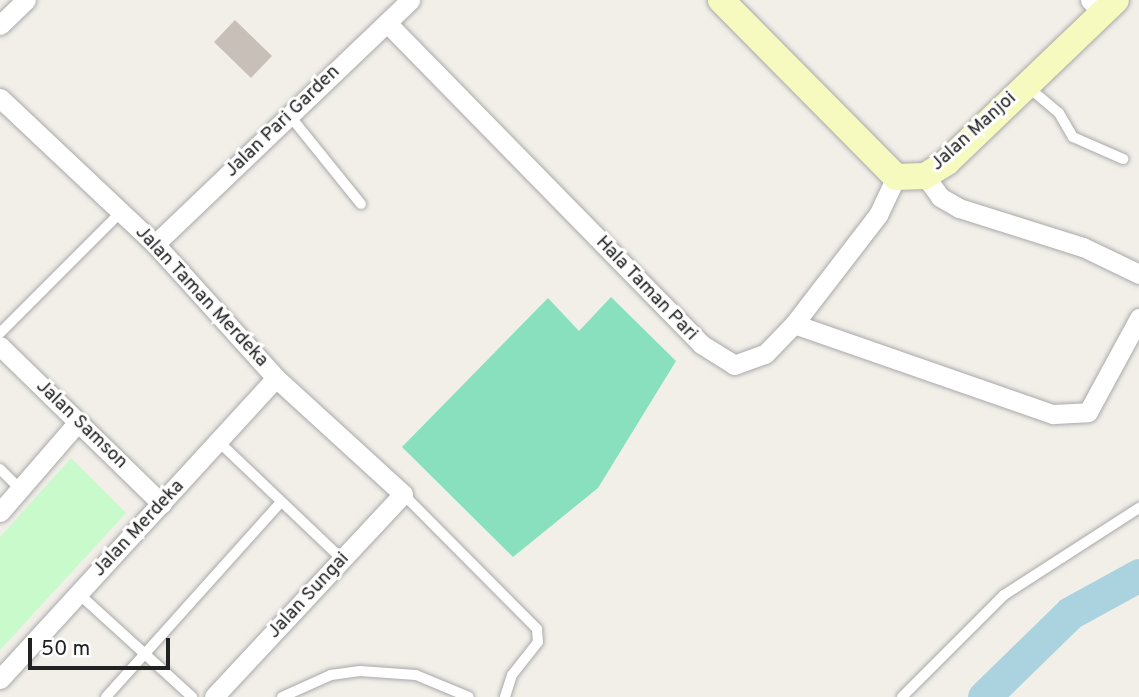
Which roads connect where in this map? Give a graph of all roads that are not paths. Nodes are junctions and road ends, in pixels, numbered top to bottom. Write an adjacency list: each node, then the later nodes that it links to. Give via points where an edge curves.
1 (26, 0): 6 (street)
2 (410, 0): 5 (street, Jalan Pari Garden)
3 (721, 0): 12 (street)
4 (1102, 3): 7 (street, Jalan Manjoi)
5 (387, 23): 9 (street, Jalan Pari Garden); 18 (street, Hala Taman Pari, via 701,344 734,365 765,354)
6 (0, 25)
7 (1025, 85): 10 (lane, via 1059,113 1073,138); 11 (street, Jalan Manjoi)
8 (0, 98): 14 (street, Jalan Taman Merdeka)
9 (290, 116): 13 (lane); 15 (street, Jalan Pari Garden)
10 (1123, 159)
11 (925, 176): 12 (street, Jalan Manjoi); 16 (street, via 940,197 959,208 1083,247)
12 (896, 177): 18 (street, Hala Taman Pari, via 878,215)
13 (361, 204)
14 (121, 212): 15 (street, Jalan Taman Merdeka); 19 (lane)
15 (155, 244): 21 (street, Jalan Taman Merdeka)
16 (1139, 274)
17 (1139, 318): 18 (street, via 1088,412 1053,414)
18 (794, 324)
19 (0, 333)
20 (0, 346): 22 (street, Jalan Samson)
21 (276, 378): 23 (street, Jalan Merdeka); 26 (street, Jalan Taman Merdeka)
22 (78, 422): 25 (street); 27 (street, Jalan Samson)
23 (218, 441): 27 (street, Jalan Merdeka); 28 (lane)
24 (0, 469): 25 (lane)
25 (20, 489): 30 (street)
26 (403, 494): 31 (street, Jalan Sungai); 40 (lane, via 537,629 538,642 512,674)
27 (162, 504): 32 (street, Jalan Merdeka)
28 (279, 504): 31 (lane); 33 (lane)
29 (1139, 508): 41 (lane, via 1004,595)
30 (0, 512)
31 (342, 559): 37 (street, Jalan Sungai)
32 (79, 594): 33 (lane); 34 (street, Jalan Merdeka)
33 (144, 653): 35 (lane); 36 (lane)
34 (0, 679)
35 (106, 697)
36 (192, 697)
37 (214, 697)
38 (282, 697): 39 (lane, via 331,675 360,671 415,676)
39 (469, 697)
40 (505, 697)
41 (902, 697)

